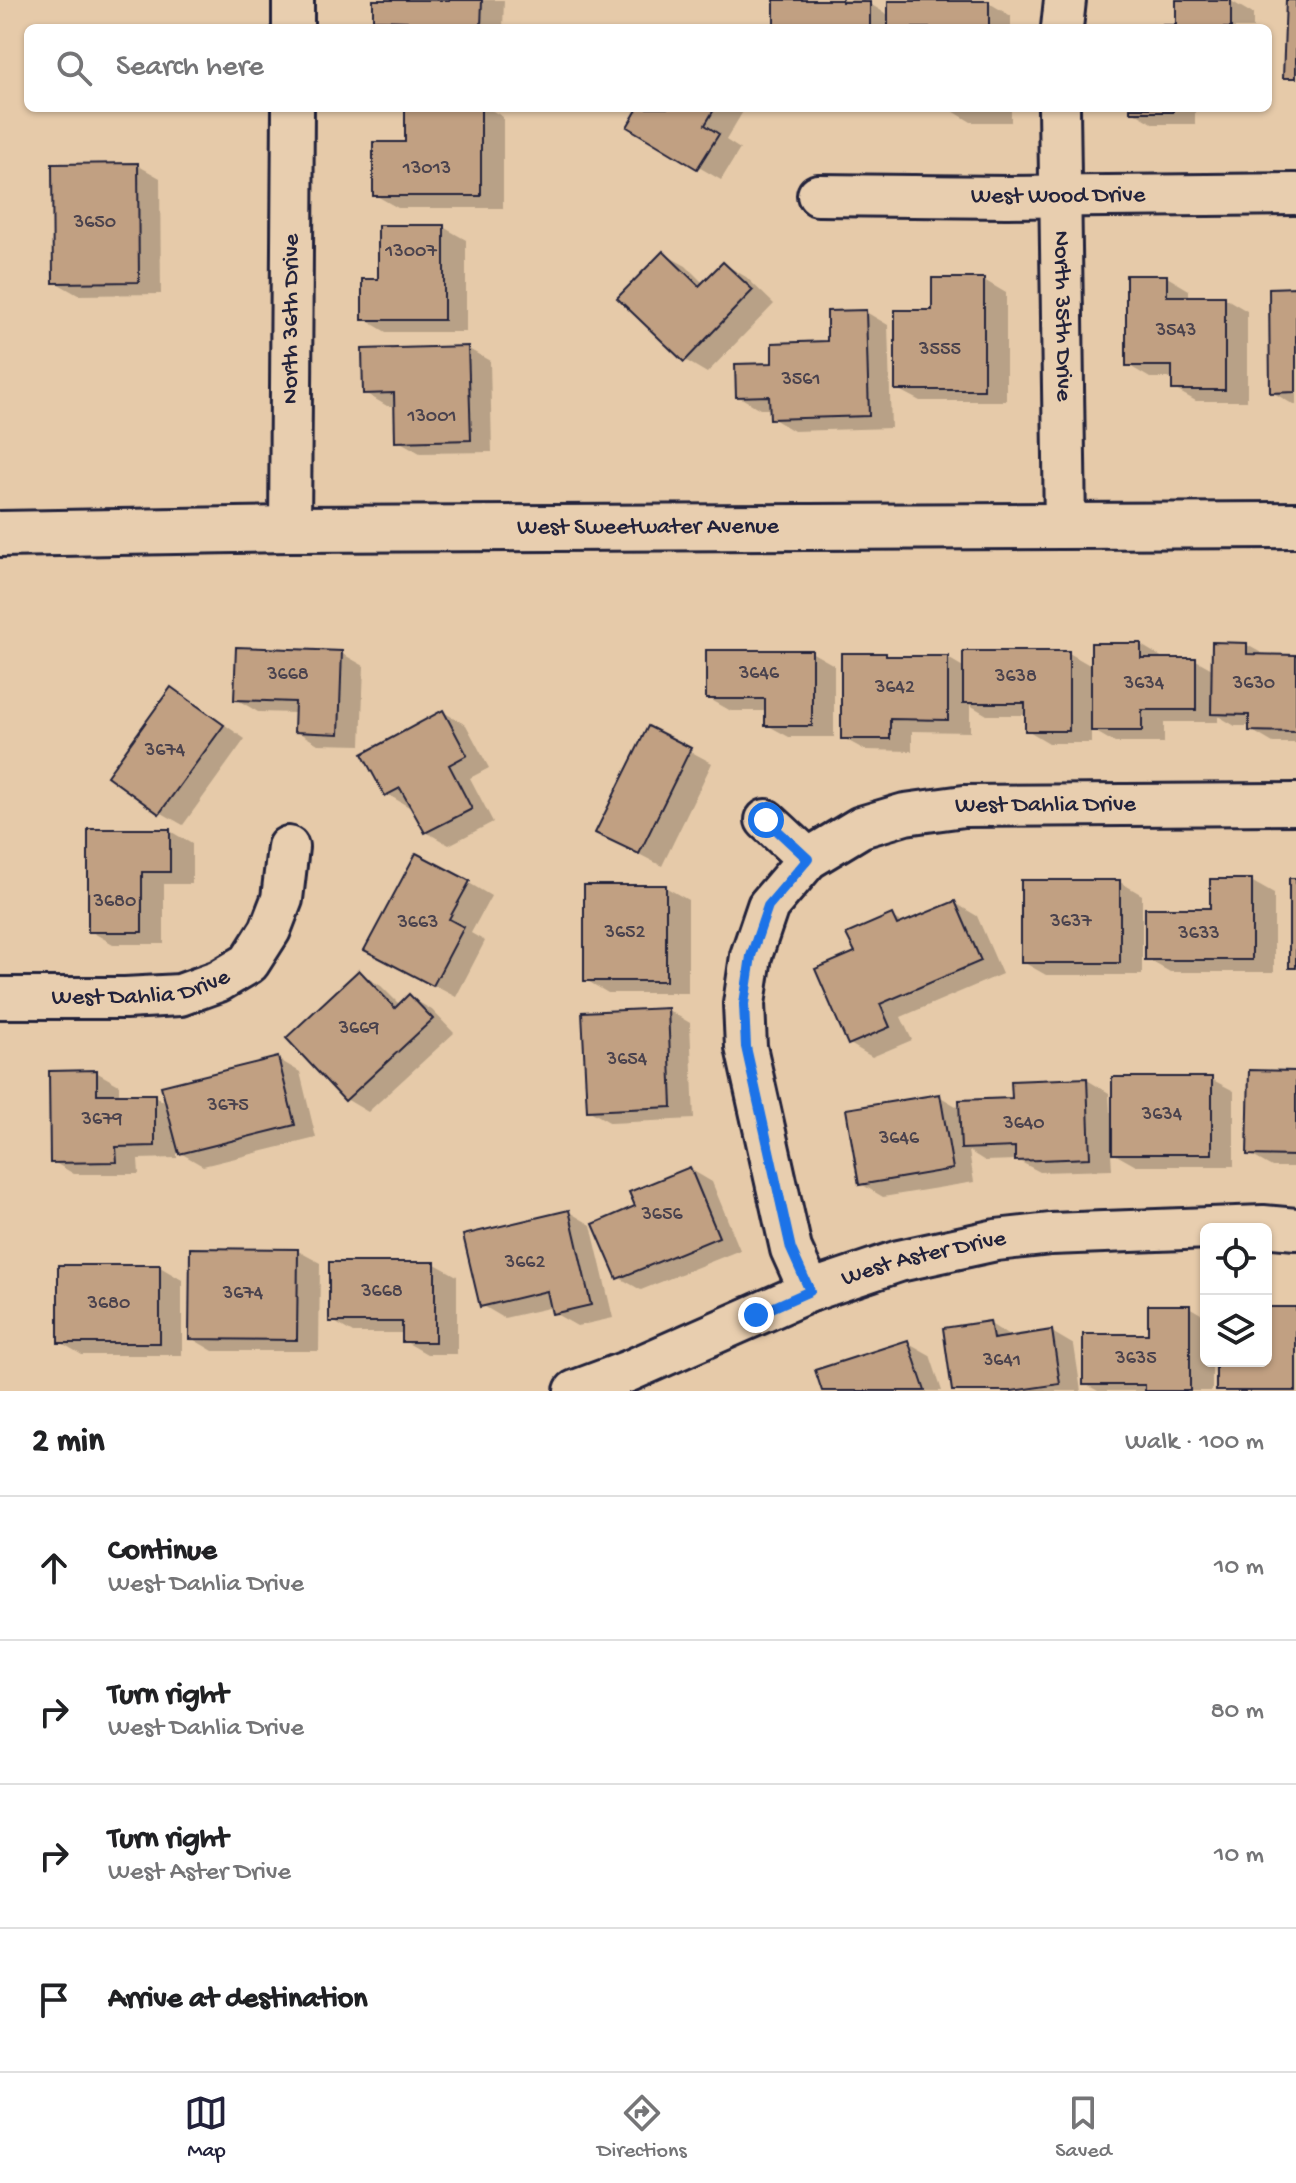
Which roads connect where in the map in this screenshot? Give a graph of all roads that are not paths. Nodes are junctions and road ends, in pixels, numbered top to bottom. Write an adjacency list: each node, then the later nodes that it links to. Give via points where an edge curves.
1 (293, 0): 3 (street)
2 (1065, 0): 4 (street)
3 (293, 24)
4 (1062, 24)
5 (293, 112): 12 (street, North 36th Drive)
6 (1059, 112): 9 (street, North 35th Drive)
7 (1296, 194): 9 (street, West Wood Drive)
8 (818, 195): 9 (street, West Wood Drive)
9 (1060, 196): 11 (street, North 35th Drive)
10 (1296, 525): 11 (street, West Sweetwater Avenue)
11 (1065, 526): 12 (street, West Sweetwater Avenue)
12 (290, 529): 13 (street, West Sweetwater Avenue)
13 (0, 534)
14 (1296, 804): 17 (street, West Dahlia Drive, via 964,806 861,827)
15 (766, 820): 17 (street)
16 (288, 847): 18 (street, West Dahlia Drive, via 282,899 270,930 249,963 219,981 180,995)
17 (808, 859): 20 (street, West Dahlia Drive, via 768,906 751,956 744,1004 746,1047 791,1249)
18 (0, 998)
19 (1296, 1229): 20 (street, West Aster Drive, via 1263,1226 996,1240 899,1261)
20 (810, 1291): 21 (street, West Aster Drive)
21 (575, 1391)

